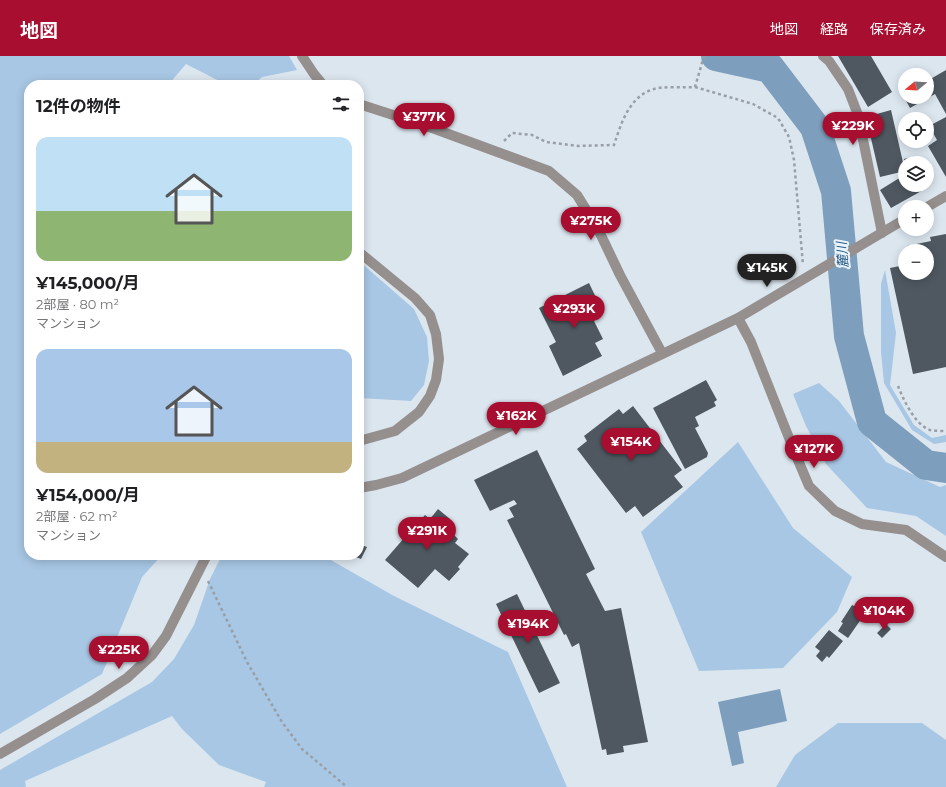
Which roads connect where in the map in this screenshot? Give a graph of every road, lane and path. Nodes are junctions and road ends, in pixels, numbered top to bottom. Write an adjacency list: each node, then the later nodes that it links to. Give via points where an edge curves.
1 (302, 56): 4 (street)
2 (704, 56): 5 (path)
3 (823, 56): 11 (street, via 848,89 858,115)
4 (319, 80)
5 (695, 87): 7 (path, via 654,88 639,96 624,117 614,145 578,146 546,142 532,135 512,133); 13 (path, via 753,104 778,118 789,137 794,160)
6 (364, 106): 7 (street)
7 (496, 151): 15 (street, via 549,171 577,195 598,229)
8 (946, 196): 9 (street)
9 (934, 203)
10 (898, 223): 11 (street)
11 (879, 234): 13 (street)
12 (364, 256): 18 (street, via 415,298 430,315 436,334 439,359 436,380 430,396 419,412 395,431)
13 (804, 279): 14 (street)
14 (738, 318): 15 (street); 20 (street, via 751,342 810,486 835,510 862,524 906,530)
15 (662, 353): 19 (street, via 402,478)
16 (898, 386): 17 (path, via 918,421 928,429)
17 (946, 431)
18 (364, 440)
19 (364, 487)
20 (946, 557)
21 (204, 560): 22 (street)
22 (201, 566): 23 (street, via 166,636 152,655 127,678 95,699); 24 (path, via 247,662 282,722 302,748)
23 (0, 754)
24 (347, 787)

